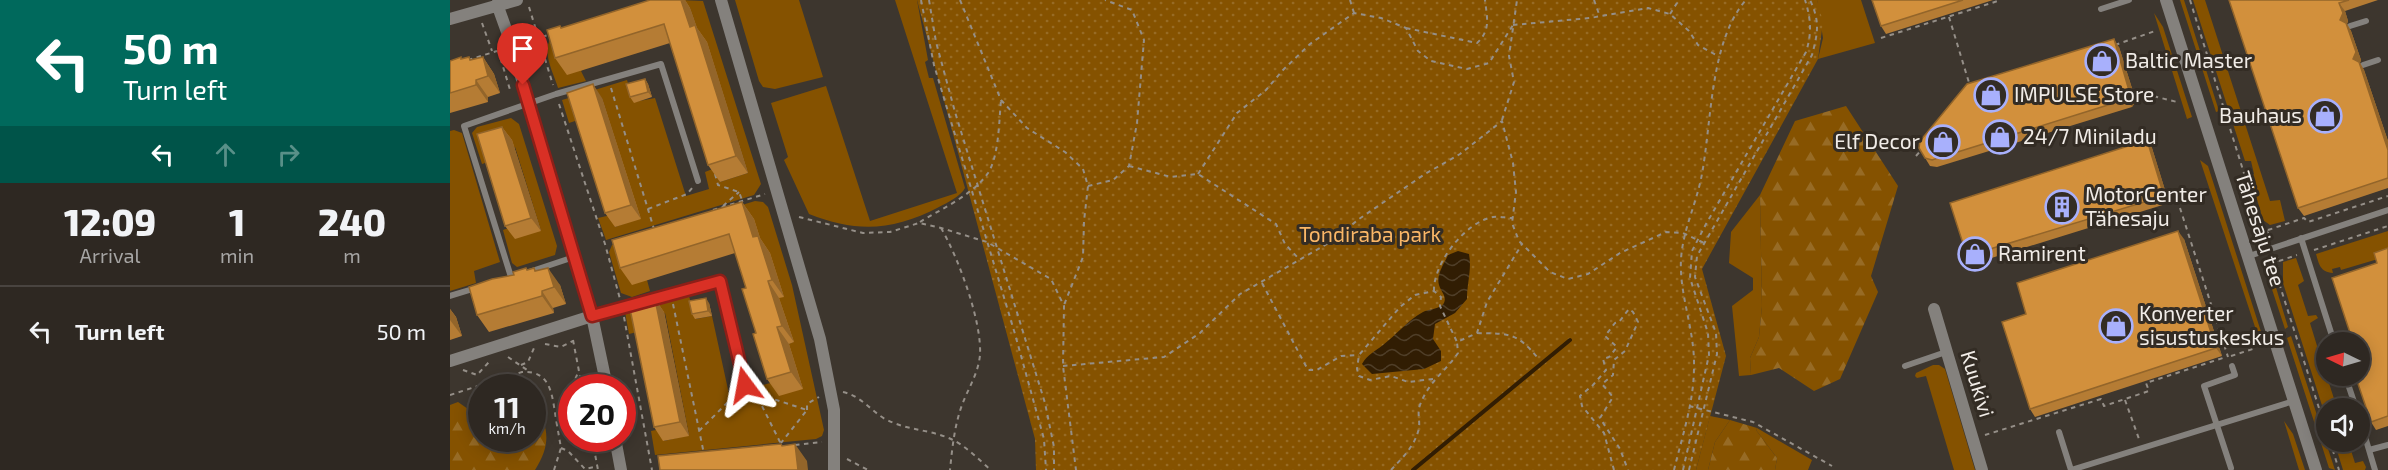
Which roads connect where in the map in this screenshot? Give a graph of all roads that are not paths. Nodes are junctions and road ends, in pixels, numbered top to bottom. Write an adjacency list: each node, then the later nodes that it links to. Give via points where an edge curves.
1 (517, 0): 5 (street)
2 (721, 0): 40 (street, via 820,339 834,410)
3 (2130, 0): 6 (lane)
4 (2166, 0): 16 (street, Tähesaju tee)
5 (496, 2): 7 (street); 12 (street)
6 (2101, 9)
7 (450, 19)
8 (2366, 21): 9 (lane)
9 (2350, 26)
10 (2378, 60): 11 (lane)
11 (2362, 65)
12 (529, 104): 13 (lane, via 661,64); 17 (street); 18 (lane, via 464,126)
13 (698, 181)
14 (2388, 210): 15 (lane)
15 (2301, 238): 16 (lane); 24 (lane)
16 (2249, 256): 31 (street, Tähesaju tee)
17 (574, 258): 18 (lane); 23 (street)
18 (511, 277): 19 (lane)
19 (501, 280)
20 (481, 287): 21 (lane)
21 (450, 296)
22 (1934, 309): 25 (street, Kuukivi)
23 (592, 316): 26 (street); 29 (street); 30 (lane, via 720,281)
24 (2331, 332)
25 (1946, 352): 27 (lane); 41 (street, Kuukivi)
26 (450, 361)
27 (1905, 366)
28 (2232, 366): 32 (lane, via 2235,375 2204,386)
29 (604, 374)
30 (745, 385)
31 (2295, 401): 32 (lane); 43 (street, Tähesaju tee)
32 (2217, 425): 38 (lane); 42 (lane)
33 (2059, 432): 42 (lane)
34 (2388, 445): 35 (lane)
35 (2370, 450)
36 (618, 452): 39 (street)
37 (2370, 452): 44 (lane)
38 (2231, 468)
39 (621, 470)
40 (834, 470)
41 (1982, 470)
42 (2071, 470)
43 (2316, 470)
44 (2375, 470)

